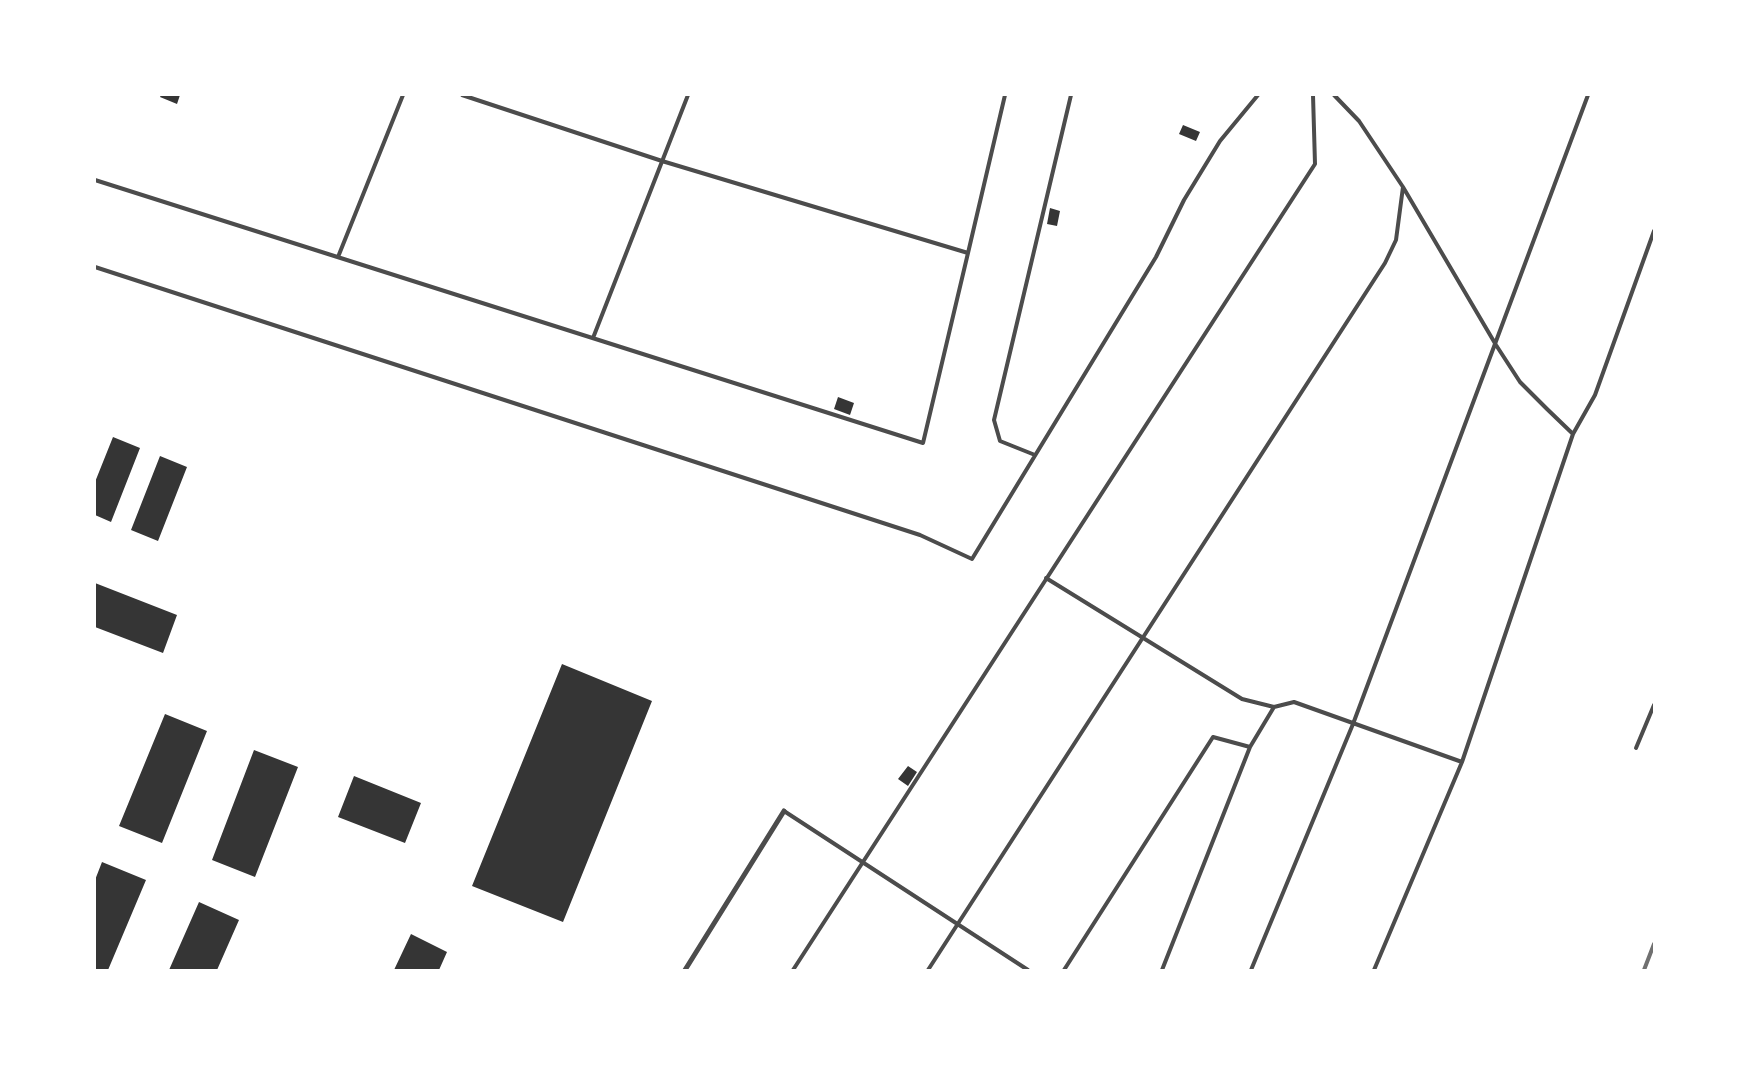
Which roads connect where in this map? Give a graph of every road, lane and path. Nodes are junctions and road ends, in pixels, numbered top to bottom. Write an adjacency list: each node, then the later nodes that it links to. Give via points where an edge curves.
1 (403, 95): 15 (lane)
2 (462, 95): 10 (lane)
3 (688, 95): 10 (lane)
4 (1005, 95): 14 (lane)
5 (1071, 95): 20 (lane, via 994,420 1000,442)
6 (1258, 95): 20 (lane, via 1220,141 1184,200 1156,256)
7 (1314, 95): 21 (lane, via 1315,164)
8 (1334, 95): 12 (lane, via 1359,121)
9 (1588, 95): 18 (lane)
10 (662, 161): 14 (lane); 17 (lane)
11 (95, 180): 15 (lane)
12 (1403, 187): 18 (lane); 22 (lane, via 1396,240 1385,263)
13 (1654, 230): 19 (lane, via 1595,396)
14 (968, 253): 17 (lane, via 923,443)
15 (338, 257): 17 (lane)
16 (95, 267): 20 (lane, via 920,535 972,559)
17 (593, 338)
18 (1496, 345): 19 (lane, via 1520,382); 25 (lane)
19 (1573, 434): 28 (lane)
20 (1035, 455)
21 (1046, 578): 22 (lane); 30 (lane)
22 (1143, 638): 24 (lane, via 1242,699); 31 (lane)
23 (1654, 705): 27 (lane)
24 (1274, 707): 25 (lane, via 1294,702); 26 (lane)
25 (1353, 724): 28 (lane); 38 (lane)
26 (1250, 748): 36 (lane, via 1213,737); 37 (lane)
27 (1636, 748)
28 (1462, 762): 39 (lane)
29 (784, 811): 30 (lane); 32 (street)
30 (863, 862): 31 (lane); 33 (lane)
31 (958, 924): 34 (lane); 35 (lane)
32 (685, 970)
33 (793, 970)
34 (928, 970)
35 (1028, 970)
36 (1064, 970)
37 (1162, 970)
38 (1251, 970)
39 (1374, 970)

